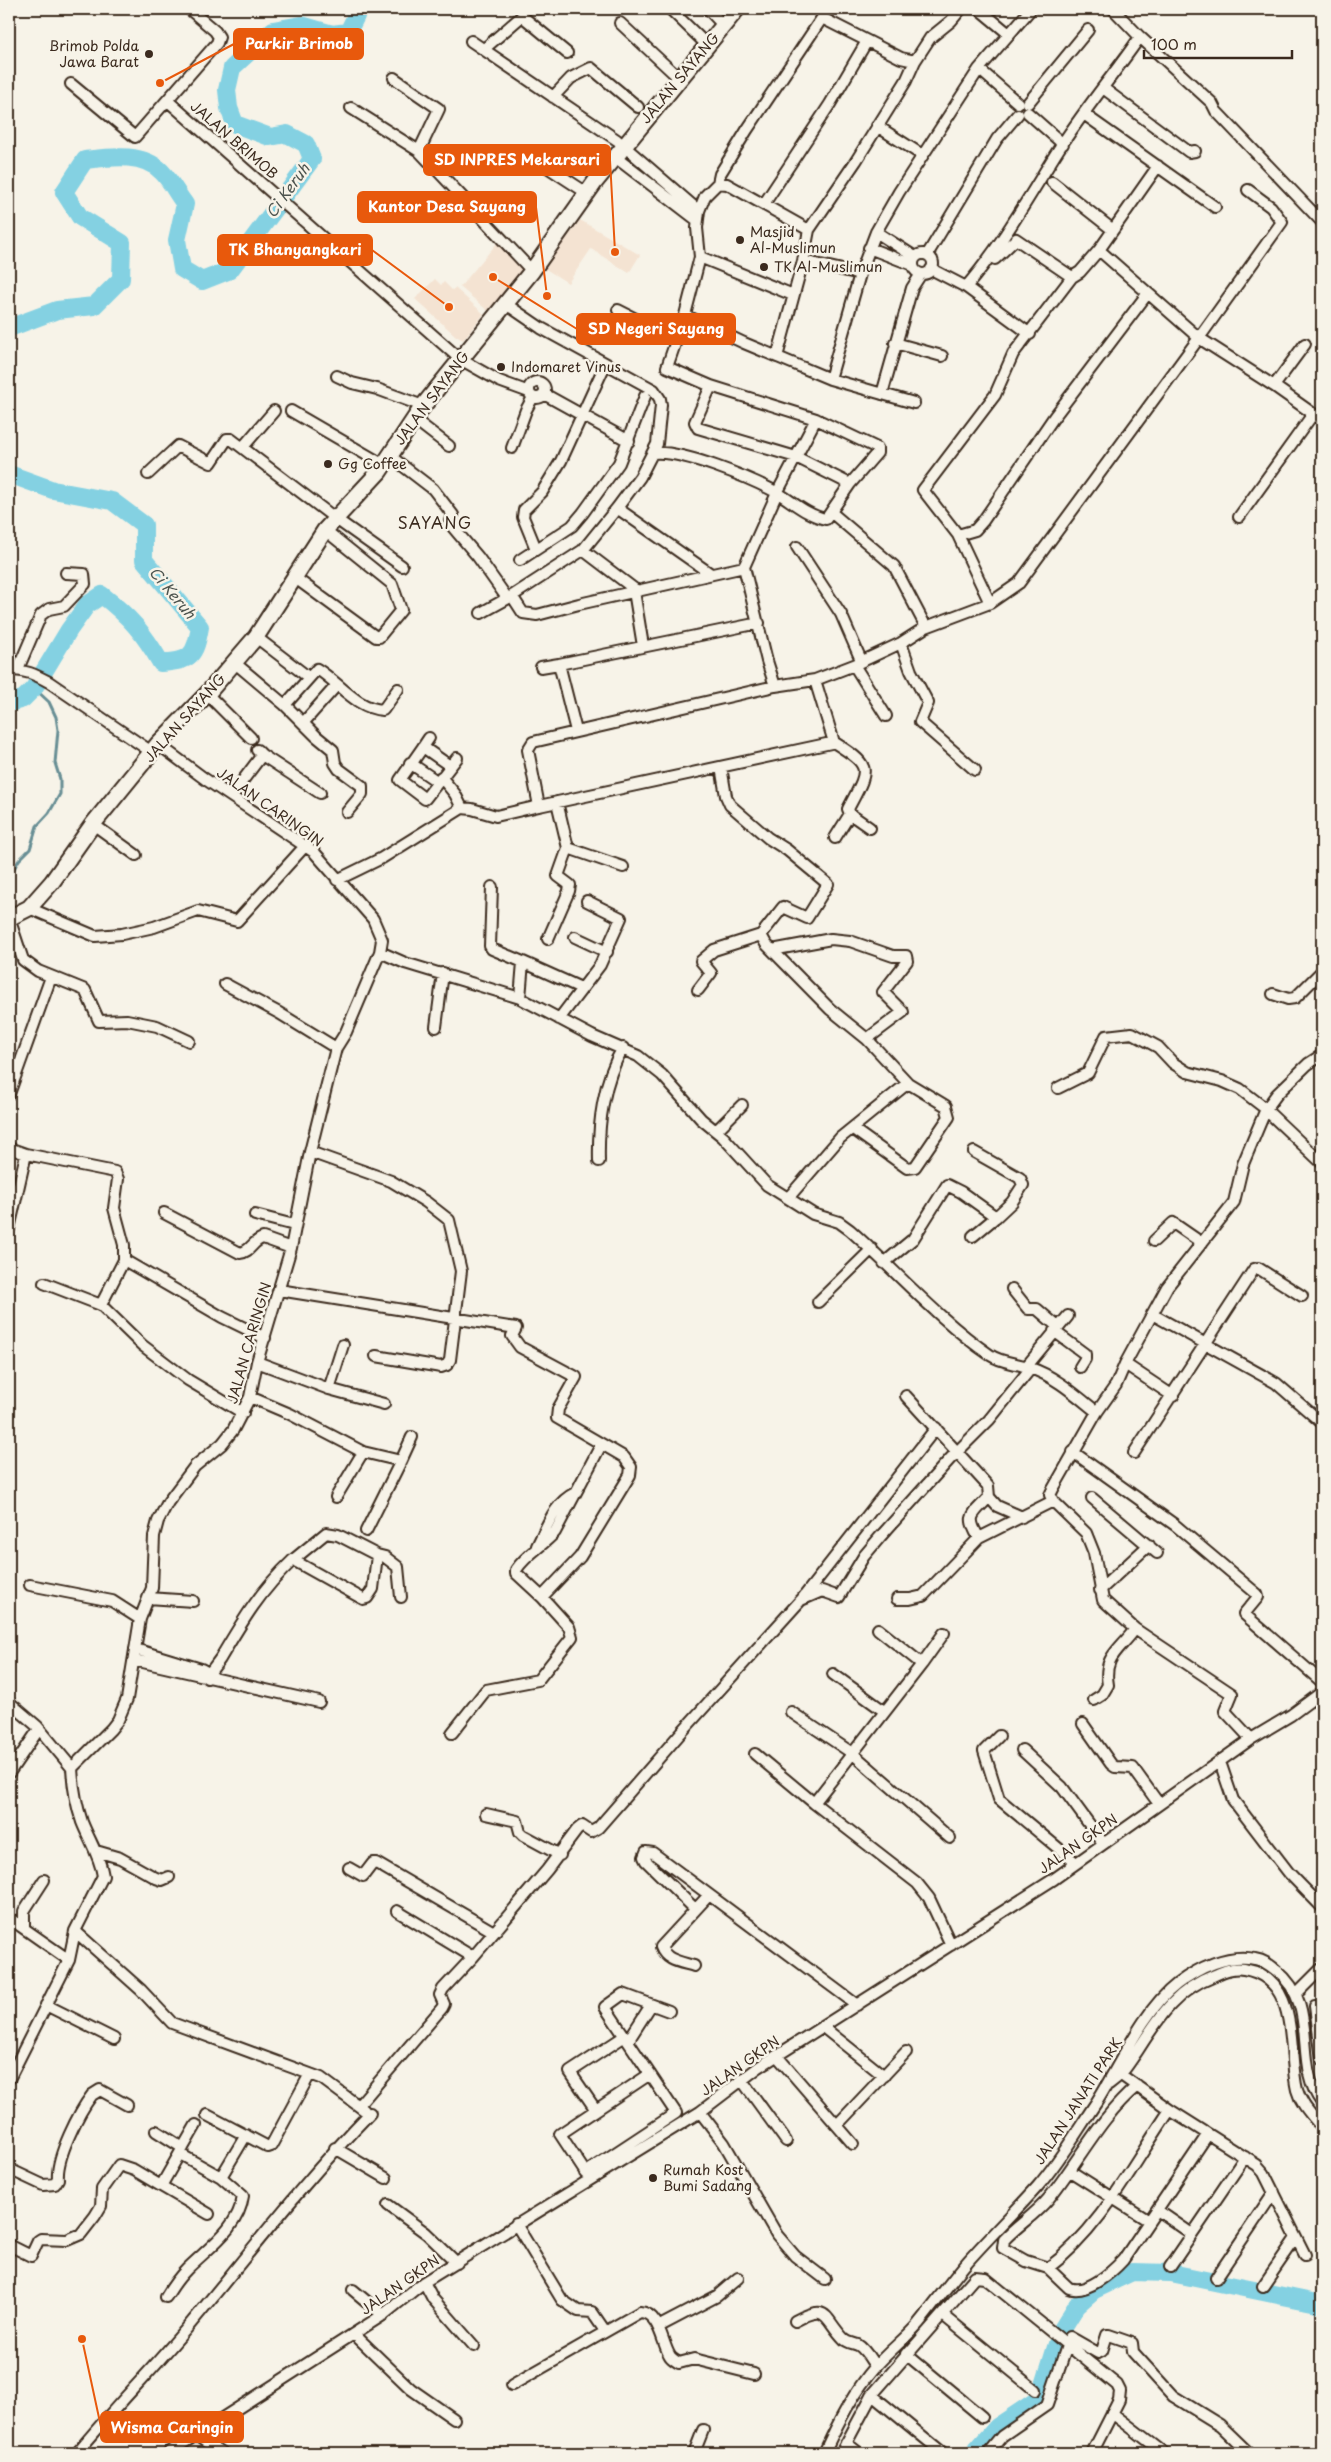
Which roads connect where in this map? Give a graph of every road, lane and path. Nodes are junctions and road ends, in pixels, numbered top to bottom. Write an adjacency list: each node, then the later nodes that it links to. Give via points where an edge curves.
1 (189, 9): 26 (street, via 219,37)
2 (670, 9): 16 (street)
3 (708, 9): 10 (street)
4 (737, 9): 10 (main road, JALAN SAYANG)
5 (979, 9): 12 (street)
6 (1031, 9): 12 (street)
7 (1113, 9): 13 (street)
8 (956, 10): 19 (street, via 930,38)
9 (620, 23): 22 (street)
10 (723, 25): 16 (main road, JALAN SAYANG)
11 (1088, 30): 29 (street)
12 (1009, 34): 20 (street)
13 (1140, 37): 24 (street); 46 (street, via 1212,103)
14 (471, 41): 17 (street)
15 (867, 41): 19 (street, via 901,58); 40 (street, via 822,18 746,130); 43 (street)
16 (707, 45): 22 (main road, JALAN SAYANG)
17 (484, 49): 18 (street, via 522,16); 25 (street)
18 (567, 53)
19 (915, 61): 31 (street)
20 (979, 68): 29 (street); 36 (street)
21 (394, 78): 34 (street, via 439,109)
22 (680, 79): 35 (main road, JALAN SAYANG)
23 (71, 84): 26 (street, via 136,137)
24 (1104, 88): 32 (street); 33 (street, via 1189,152)
25 (553, 97): 27 (street, via 571,78 591,68); 35 (street)
26 (170, 99): 74 (street, JALAN BRIMOB)
27 (638, 107)
28 (351, 108): 34 (street)
29 (1023, 108): 32 (street); 52 (street, via 997,139)
30 (1088, 117): 38 (street)
31 (877, 126): 36 (street); 47 (street)
32 (1063, 144): 61 (street)
33 (1195, 150)
34 (419, 151): 57 (street)
35 (619, 152): 42 (main road, JALAN SAYANG); 45 (street)
36 (922, 155): 49 (street)
37 (538, 161): 42 (street)
38 (1158, 166): 44 (street); 48 (street)
39 (1052, 182): 48 (street)
40 (718, 183): 43 (street, via 727,184); 45 (street, via 705,196)
41 (1248, 190): 68 (street, via 1271,206 1282,222)
42 (587, 193): 57 (main road, JALAN SAYANG)
43 (764, 204): 47 (street)
44 (1215, 207)
45 (698, 215): 53 (street)
46 (1322, 222)
47 (809, 230): 55 (street)
48 (1113, 230): 51 (street)
49 (876, 232): 50 (street); 54 (street)
50 (869, 248): 54 (street); 58 (street)
51 (1099, 250): 60 (street, via 1080,272); 62 (street)
52 (927, 255): 54 (street, via 921,254); 56 (street, via 932,261)
53 (700, 257): 63 (street); 66 (street)
54 (914, 261): 59 (street, via 915,271)
55 (803, 262): 58 (street); 63 (street)
56 (931, 269): 59 (street); 61 (street)
57 (532, 271): 64 (main road, JALAN SAYANG)
58 (860, 274): 77 (street)
59 (920, 274): 70 (street, via 912,288)
60 (1072, 276): 61 (street, via 1016,239); 67 (street)
61 (969, 289): 67 (street)
62 (1148, 293): 68 (street); 107 (street, via 1054,417 983,521 975,530)
63 (793, 295): 72 (street)
64 (506, 304): 74 (main road, JALAN SAYANG); 75 (street)
65 (618, 310): 69 (street)
66 (685, 315): 69 (street); 72 (street)
67 (1030, 334): 107 (street, via 1014,354 995,394 922,490)
68 (1199, 338): 79 (street); 119 (street, via 1019,583)
69 (677, 340): 78 (street, via 667,368)
70 (895, 343): 73 (street); 81 (street)
71 (1305, 344): 79 (street)
72 (777, 356): 77 (street)
73 (942, 356)
74 (465, 359): 82 (street, JALAN BRIMOB, via 499,381); 85 (main road, JALAN SAYANG)
75 (605, 365): 89 (street); 97 (street, via 654,390 660,399 659,434)
76 (338, 376): 85 (street)
77 (830, 379): 81 (street)
78 (711, 386): 91 (street); 98 (street, via 695,422 698,428)
79 (1274, 386): 88 (street)
80 (544, 394): 82 (street, via 539,398); 82 (street, via 544,385 538,382 530,386); 89 (street)
81 (882, 394): 84 (street)
82 (531, 395): 96 (street)
83 (645, 396): 93 (street)
84 (914, 403)
85 (422, 406): 90 (main road, JALAN SAYANG)
86 (274, 411): 95 (street)
87 (291, 411): 99 (street)
88 (1313, 414): 92 (street); 105 (street)
89 (582, 416): 93 (street); 109 (street, via 542,492 524,510 523,517)
90 (414, 419): 94 (street); 99 (main road, JALAN SAYANG)
91 (816, 419): 98 (street); 101 (street, via 878,450)
92 (1322, 420)
93 (629, 441): 109 (street, via 619,463 572,526)
94 (449, 446)
95 (243, 447): 100 (street, via 227,439 210,463 178,446); 106 (street)
96 (512, 448)
97 (653, 453): 102 (street, via 676,454); 103 (street)
98 (796, 457): 101 (street); 102 (street)
99 (387, 460): 106 (main road, JALAN SAYANG); 118 (street, via 433,490 453,515 451,526)
100 (148, 474)
101 (850, 484): 104 (street)
102 (777, 492): 104 (street, via 820,518 826,519); 113 (street)
103 (617, 508): 110 (street); 115 (street)
104 (832, 513): 122 (street, via 894,566)
105 (1239, 517)
106 (331, 525): 112 (street); 116 (main road, JALAN SAYANG); 116 (street, via 392,584 401,610 376,637)
107 (958, 535): 119 (street)
108 (797, 547): 127 (street, via 841,614)
109 (536, 549): 111 (street)
110 (583, 550): 117 (street); 118 (street)
111 (520, 560)
112 (402, 566)
113 (744, 567): 115 (street); 121 (street)
114 (66, 573): 130 (street, via 84,574 85,584 64,606 41,615)
115 (711, 574): 117 (street)
116 (294, 576): 123 (main road, JALAN SAYANG)
117 (636, 591): 118 (street, via 537,615 523,612); 125 (street)
118 (510, 597): 120 (street)
119 (990, 602): 122 (street)
120 (481, 612)
121 (759, 623): 125 (street); 134 (street)
122 (926, 627): 124 (street)
123 (256, 637): 126 (main road, JALAN SAYANG); 131 (street)
124 (901, 643): 127 (street); 146 (street, via 911,672 928,703 920,722)
125 (643, 646): 128 (street)
126 (235, 663): 136 (main road, JALAN SAYANG); 137 (street)
127 (858, 663): 132 (street); 138 (street)
128 (559, 664): 129 (street); 140 (street)
129 (541, 666)
130 (13, 669): 143 (street, JALAN CARINGIN, via 35,674)
131 (308, 677): 133 (street, via 317,669); 137 (street)
132 (815, 680): 134 (street); 142 (street)
133 (337, 685): 135 (street, via 360,703 383,710); 139 (street)
134 (775, 686): 140 (street)
135 (398, 689)
136 (207, 694): 141 (street); 143 (main road, JALAN SAYANG)
137 (286, 705): 139 (street)
138 (886, 716)
139 (304, 722): 153 (street, via 333,750 339,769 362,786 362,794)
140 (576, 731): 151 (street, via 533,742 528,750)
141 (251, 738)
142 (832, 741): 145 (street, via 827,746); 154 (street, via 863,764 865,774 848,809)
143 (156, 748): 149 (street, JALAN CARINGIN); 155 (main road, JALAN SAYANG)
144 (410, 763): 147 (street); 147 (street, via 401,781 424,799); 147 (street, via 426,742 454,762)
145 (721, 768): 150 (street); 167 (street, via 730,805 828,883 807,918 783,907)
146 (975, 770)
147 (439, 780): 152 (street, via 455,794)
148 (320, 793): 149 (street, via 259,753)
149 (232, 796): 158 (street, JALAN CARINGIN)
150 (557, 802): 151 (street); 159 (street)
151 (539, 806): 152 (street, via 496,816)
152 (462, 808): 162 (street, via 382,858)
153 (347, 812)
154 (850, 814): 156 (street); 157 (street)
155 (93, 824): 160 (street); 165 (main road, JALAN SAYANG)
156 (870, 828)
157 (835, 838)
158 (306, 845): 162 (street, JALAN CARINGIN); 165 (street, via 237,921 198,912 154,927 95,936)
159 (568, 848): 161 (street); 169 (street, via 558,876 570,885 569,891)
160 (136, 855)
161 (623, 867)
162 (337, 880): 171 (street, JALAN CARINGIN, via 378,928 382,940)
163 (492, 887): 173 (street, via 490,946)
164 (587, 901): 172 (street, via 621,918)
165 (29, 908): 166 (main road, JALAN SAYANG)
166 (9, 918): 176 (street, via 23,960)
167 (761, 936): 170 (street); 179 (street, via 714,950 702,960 711,973)
168 (575, 937): 172 (street)
169 (548, 939)
170 (772, 950): 184 (street, via 830,1009); 184 (street, via 832,939 850,941 893,956 906,956 907,961 883,992 903,1012)
171 (380, 952): 175 (street, via 406,964); 186 (street, JALAN CARINGIN)
172 (607, 952): 178 (street)
173 (523, 962): 178 (street); 181 (street)
174 (1322, 971): 180 (street, via 1295,998)
175 (442, 973): 181 (street); 183 (street)
176 (51, 977): 185 (street, via 85,990 99,1021 127,1020 157,1026); 191 (street)
177 (225, 984): 186 (street)
178 (581, 988): 182 (street)
179 (698, 990)
180 (1273, 994)
181 (520, 998): 182 (street)
182 (559, 1019): 187 (street)
183 (436, 1027)
184 (867, 1039): 189 (street)
185 (189, 1041)
186 (336, 1048): 197 (street, JALAN CARINGIN)
187 (622, 1048): 195 (street, via 662,1075); 200 (street, via 611,1075 600,1124)
188 (1322, 1055): 193 (street, via 1277,1094)
189 (908, 1083): 194 (street); 194 (street, via 946,1106 949,1113 915,1167 907,1168)
190 (1058, 1088): 193 (street, via 1088,1073 1106,1036 1132,1033 1158,1047 1172,1063 1187,1072 1240,1089)
191 (9, 1094)
192 (742, 1105): 195 (street)
193 (1266, 1110): 201 (street); 210 (street, via 1243,1164 1234,1202)
194 (853, 1129): 202 (street, via 840,1138)
195 (716, 1131): 202 (street, via 767,1185)
196 (9, 1148): 199 (street)
197 (310, 1152): 206 (street, JALAN CARINGIN); 223 (street, via 391,1181 449,1220 462,1271)
198 (974, 1152): 205 (street, via 1023,1182 1012,1202)
199 (26, 1154): 207 (street); 213 (street, via 115,1172 118,1179 114,1208 124,1245)
200 (599, 1161)
201 (1322, 1163)
202 (789, 1197): 212 (street, via 813,1214 840,1222)
203 (164, 1213): 211 (street, via 240,1253 249,1250 256,1240 262,1238)
204 (255, 1215): 206 (street)
205 (996, 1217): 208 (street); 214 (street, via 947,1185 913,1239)
206 (294, 1225): 211 (street, JALAN CARINGIN)
207 (9, 1229)
208 (973, 1236)
209 (1154, 1241): 210 (street, via 1173,1223)
210 (1202, 1243): 221 (street, via 1167,1287)
211 (290, 1248): 216 (street, JALAN CARINGIN)
212 (872, 1249): 214 (street); 219 (street)
213 (124, 1260): 220 (street); 225 (street)
214 (884, 1263): 231 (street, via 992,1356)
215 (44, 1283): 220 (street)
216 (279, 1290): 223 (street); 225 (street, JALAN CARINGIN)
217 (1012, 1290): 224 (street, via 1028,1309 1037,1309)
218 (1302, 1296): 226 (street, via 1258,1268 1254,1269)
219 (818, 1302)
220 (102, 1305): 239 (street, via 142,1345 188,1380)
221 (1152, 1314): 226 (street); 230 (street)
222 (1068, 1316): 224 (street)
223 (456, 1319): 228 (street, via 447,1365 441,1367); 243 (street, via 516,1328 512,1336 520,1347 576,1377 558,1408 558,1418)
224 (1056, 1329): 231 (street); 232 (street, via 1085,1354)
225 (265, 1338): 229 (street, JALAN CARINGIN)
226 (1205, 1344): 235 (street); 240 (street, via 1276,1383)
227 (343, 1345): 233 (street)
228 (376, 1356)
229 (257, 1362): 233 (street); 236 (street, JALAN CARINGIN)
230 (1125, 1364): 235 (street); 238 (street, via 1116,1385)
231 (1029, 1367): 238 (street, via 1071,1390); 245 (street, via 1002,1405)
232 (1080, 1367)
233 (329, 1389): 237 (street)
234 (906, 1396): 241 (street)
235 (1173, 1396): 247 (street)
236 (250, 1397): 239 (street, JALAN CARINGIN); 244 (street)
237 (384, 1404)
238 (1097, 1412): 246 (street)
239 (243, 1413): 264 (street, JALAN CARINGIN, via 222,1444 195,1466 158,1521 154,1536 152,1588)
240 (1322, 1423)
241 (936, 1428): 245 (street); 266 (street)
242 (412, 1437): 248 (street)
243 (601, 1445): 263 (street, via 555,1532 517,1568 516,1573); 263 (street, via 629,1461 630,1475 580,1557)
244 (363, 1452): 248 (street); 249 (street)
245 (958, 1452): 250 (street, via 988,1486); 266 (street, via 864,1556 839,1597 822,1591)
246 (1072, 1452): 252 (street, via 1050,1495); 276 (street, via 1176,1525 1257,1594 1244,1614)
247 (1134, 1454)
248 (401, 1461): 254 (street)
249 (336, 1497)
250 (989, 1497): 253 (street, via 997,1506); 255 (street, via 973,1512 971,1519)
251 (1092, 1498): 256 (street)
252 (1053, 1501): 253 (street); 261 (street, via 1086,1533 1094,1553)
253 (1022, 1517): 255 (street)
254 (366, 1531)
255 (979, 1538): 265 (street, via 923,1596)
256 (1148, 1545): 257 (street); 261 (street)
257 (1156, 1553)
258 (377, 1555): 259 (street, via 338,1534 326,1534); 259 (street, via 373,1589 367,1598 362,1599); 262 (street, via 398,1567)
259 (293, 1560): 275 (street, via 270,1581 235,1630)
260 (30, 1585): 268 (street, via 112,1601)
261 (1100, 1590): 269 (street, via 1103,1600)
262 (401, 1597)
263 (542, 1597): 285 (street, via 569,1627 572,1638 538,1680 486,1690)
264 (148, 1598): 267 (street); 268 (street, JALAN CARINGIN)
265 (897, 1599)
266 (801, 1600): 300 (street, via 598,1828 590,1832 580,1826)
267 (193, 1601)
268 (140, 1619): 272 (street, JALAN CARINGIN)
269 (1135, 1629): 278 (street, via 1108,1661 1108,1685); 287 (street, via 1232,1694 1225,1711)
270 (878, 1630): 273 (street)
271 (944, 1633): 273 (street)
272 (134, 1654): 275 (street); 292 (street, JALAN CARINGIN, via 127,1699 118,1720)
273 (922, 1664): 281 (street)
274 (832, 1674): 281 (street)
275 (210, 1676): 280 (street)
276 (1322, 1682)
277 (1322, 1692): 287 (street, JALAN GKPN)
278 (1094, 1700)
279 (9, 1702): 284 (street)
280 (319, 1702)
281 (884, 1711): 289 (street)
282 (791, 1712): 289 (street)
283 (1082, 1724): 295 (street, via 1110,1764 1133,1768)
284 (39, 1729): 292 (street); 293 (street)
285 (452, 1733)
286 (998, 1736): 301 (street, via 984,1751 999,1799)
287 (1251, 1739): 291 (street, JALAN GKPN)
288 (1022, 1750): 298 (street, via 1062,1788)
289 (852, 1753): 294 (street); 297 (street)
290 (755, 1754): 294 (street)
291 (1220, 1762): 295 (street, JALAN GKPN); 306 (street, via 1232,1800 1290,1873)
292 (72, 1768): 299 (street, via 77,1805)
293 (9, 1773)
294 (814, 1803): 313 (street, via 917,1883 929,1898)
295 (1159, 1804): 298 (street, JALAN GKPN)
296 (486, 1814): 300 (street, via 517,1821 520,1832)
297 (950, 1838)
298 (1103, 1843): 301 (street, JALAN GKPN)
299 (96, 1851): 303 (street, via 120,1858 156,1878); 311 (street, via 103,1876)
300 (560, 1855): 312 (street)
301 (1076, 1864): 313 (street, JALAN GKPN)
302 (349, 1868): 312 (street, via 363,1876 376,1863)
303 (169, 1877)
304 (44, 1880): 310 (street, via 24,1911)
305 (709, 1895): 307 (street); 307 (street, via 653,1853 646,1852 646,1861); 321 (street)
306 (1322, 1907)
307 (695, 1909): 316 (street, via 661,1947 663,1954)
308 (397, 1911): 314 (street)
309 (9, 1918): 310 (street)
310 (24, 1928): 315 (street)
311 (76, 1931): 315 (street); 331 (street, via 172,2023)
312 (492, 1931): 314 (street)
313 (951, 1946): 321 (street, JALAN GKPN)
314 (471, 1955): 339 (street, via 440,1993 444,2004 442,2008)
315 (69, 1960): 320 (street)
316 (694, 1966)
317 (1322, 1968): 318 (street)
318 (1301, 1990): 330 (street, JALAN JANATI PARK, via 1267,1963 1255,1958 1236,1958 1210,1964 1176,1984 1161,2000); 337 (street, JALAN JANATI PARK, via 1310,2078)
319 (651, 2004): 323 (street); 325 (street); 325 (street, via 623,1994 605,2007)
320 (46, 2005): 326 (street); 334 (street)
321 (857, 2005): 324 (street, JALAN GKPN)
322 (1316, 2006): 329 (street)
323 (669, 2011)
324 (823, 2027): 328 (street, JALAN GKPN); 333 (street)
325 (626, 2038): 332 (street); 340 (street, via 570,2072)
326 (114, 2039)
327 (906, 2052): 333 (street)
328 (777, 2056): 335 (street, JALAN GKPN); 344 (street)
329 (1322, 2059)
330 (1118, 2073): 336 (street); 346 (street, via 1178,1996 1202,1980 1228,1970 1253,1970 1275,1985 1282,1995 1287,2010 1297,2090 1303,2104); 391 (street, JALAN JANATI PARK, via 1038,2186 971,2258 917,2325)
331 (310, 2074): 339 (street, via 321,2078); 349 (street, via 271,2146)
332 (650, 2074): 340 (street); 358 (street, via 676,2113)
333 (884, 2076): 344 (street)
334 (9, 2079)
335 (741, 2079): 342 (street, JALAN GKPN); 350 (street)
336 (1137, 2086): 341 (street); 356 (street, via 1112,2109)
337 (1322, 2103)
338 (126, 2105): 355 (street, via 100,2090 92,2095 64,2148 55,2184 43,2185)
339 (359, 2105): 352 (street, via 373,2111)
340 (596, 2110): 358 (street, via 560,2134)
341 (1170, 2110): 348 (street); 362 (street)
342 (700, 2112): 358 (street, JALAN GKPN); 377 (street, via 724,2142 777,2236 795,2256)
343 (207, 2115): 349 (street)
344 (838, 2124): 351 (street)
345 (196, 2125): 353 (street)
346 (1322, 2128)
347 (156, 2132): 353 (street)
348 (1208, 2134): 354 (street); 364 (street)
349 (246, 2135): 357 (street)
350 (786, 2141)
351 (853, 2144)
352 (335, 2148): 359 (street); 402 (street, via 177,2340)
353 (182, 2151): 357 (street); 360 (street)
354 (1245, 2157): 361 (street, via 1264,2173); 368 (street)
355 (9, 2169)
356 (1070, 2171): 362 (street); 374 (street, via 1036,2214 1002,2244 1003,2248 1026,2261)
357 (221, 2177): 381 (street, via 243,2196 243,2203 216,2243 188,2268)
358 (588, 2177): 367 (street, JALAN GKPN, via 540,2213)
359 (386, 2178)
360 (161, 2186): 365 (street); 370 (street, via 134,2170 118,2166 102,2189 95,2216 80,2234 67,2240 41,2239 32,2256)
361 (1274, 2192): 369 (street); 376 (street)
362 (1112, 2198): 366 (street); 374 (street, via 1074,2247)
363 (388, 2205): 372 (street, via 426,2233)
364 (1157, 2210): 366 (street); 368 (street)
365 (209, 2214)
366 (1149, 2221): 374 (street, via 1118,2266 1083,2289 1069,2288)
367 (516, 2224): 372 (street, JALAN GKPN); 386 (street, via 562,2300 578,2311 592,2312)
368 (1192, 2234): 373 (street)
369 (1296, 2238): 371 (street); 379 (street)
370 (9, 2245)
371 (1306, 2255)
372 (457, 2262): 378 (street, JALAN GKPN)
373 (1170, 2266)
374 (1048, 2268)
375 (738, 2278): 385 (street, via 717,2296)
376 (1216, 2278)
377 (825, 2279)
378 (424, 2282): 382 (street, JALAN GKPN); 389 (street, via 433,2299)
379 (1263, 2286)
380 (353, 2290): 382 (street)
381 (166, 2297)
382 (383, 2315): 387 (street, JALAN GKPN)
383 (943, 2315): 388 (street, via 980,2276); 390 (street); 394 (street)
384 (795, 2321): 391 (street, via 819,2312 829,2318 844,2340 860,2346)
385 (658, 2327): 386 (street, via 648,2314 640,2312); 392 (street, via 670,2356 679,2362 694,2359)
386 (605, 2331): 393 (street)
387 (354, 2334): 398 (street, via 411,2388); 400 (street, JALAN GKPN)
388 (1063, 2340): 396 (street, via 1117,2385 1120,2391); 410 (street, via 1047,2405 1002,2436); 413 (street, via 1072,2336 1098,2354 1106,2335 1130,2342 1134,2345 1134,2354 1173,2396 1220,2425)
389 (474, 2346)
390 (906, 2354): 395 (street); 397 (street)
391 (875, 2366): 406 (street, JALAN JANATI PARK, via 838,2424)
392 (754, 2374)
393 (512, 2386)
394 (1035, 2390)
395 (872, 2395): 401 (street); 409 (street)
396 (1112, 2413): 411 (street); 412 (street)
397 (982, 2417)
398 (454, 2419)
399 (703, 2430): 405 (street)
400 (197, 2436): 403 (street, JALAN GKPN); 404 (street)
401 (846, 2443): 407 (street); 408 (street)
402 (76, 2453)
403 (168, 2453)
404 (223, 2453)
405 (694, 2453)
406 (824, 2453)
407 (841, 2453)
408 (859, 2453)
409 (943, 2453)
410 (988, 2453)
411 (1092, 2453)
412 (1164, 2453)
413 (1249, 2453)

